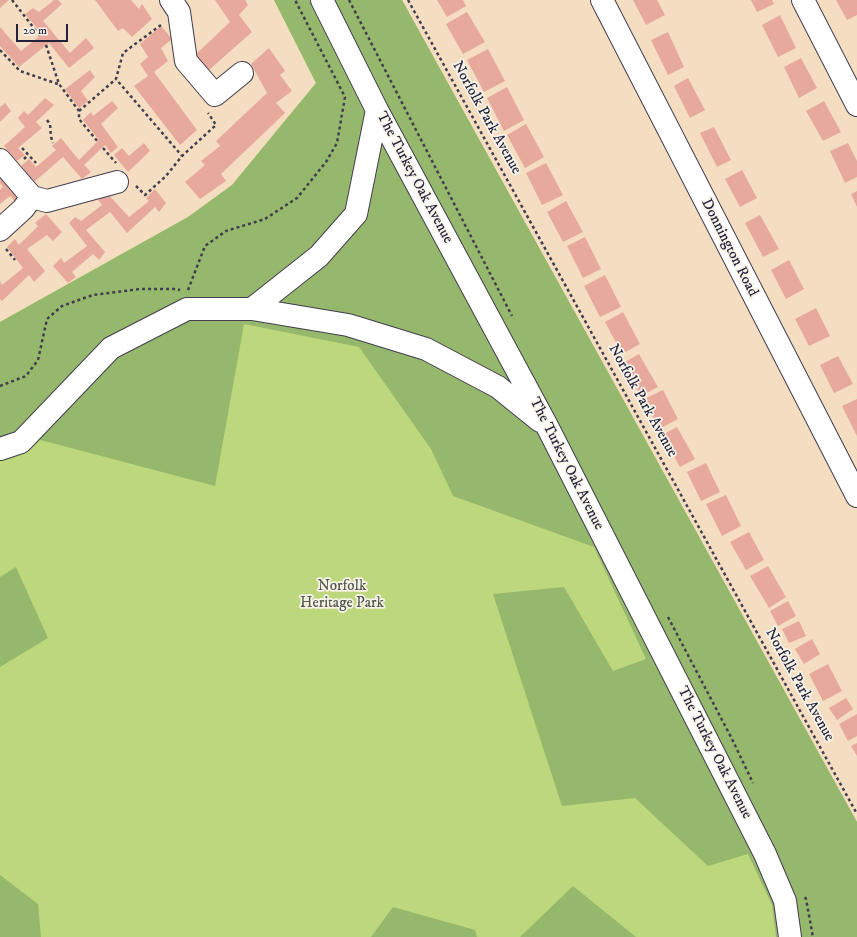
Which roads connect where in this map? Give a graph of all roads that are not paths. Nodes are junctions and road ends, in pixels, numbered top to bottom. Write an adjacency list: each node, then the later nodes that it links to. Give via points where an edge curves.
1 (322, 0): 7 (street, The Turkey Oak Avenue)
2 (602, 0): 15 (street, Donnington Road)
3 (803, 0): 6 (street)
4 (175, 6): 5 (street, via 186,61 215,95)
5 (242, 73)
6 (857, 105)
7 (377, 110): 12 (street, via 356,214 319,256); 13 (street, The Turkey Oak Avenue)
8 (0, 160): 10 (street)
9 (123, 177): 10 (street, via 47,201)
10 (32, 197): 11 (street)
11 (2, 238)
12 (252, 309): 13 (street, via 348,325 426,349 498,387); 14 (street, via 187,308 111,348 21,442)
13 (547, 426): 16 (street, The Turkey Oak Avenue, via 765,854 785,901)
14 (0, 449)
15 (857, 496)
16 (790, 937)

